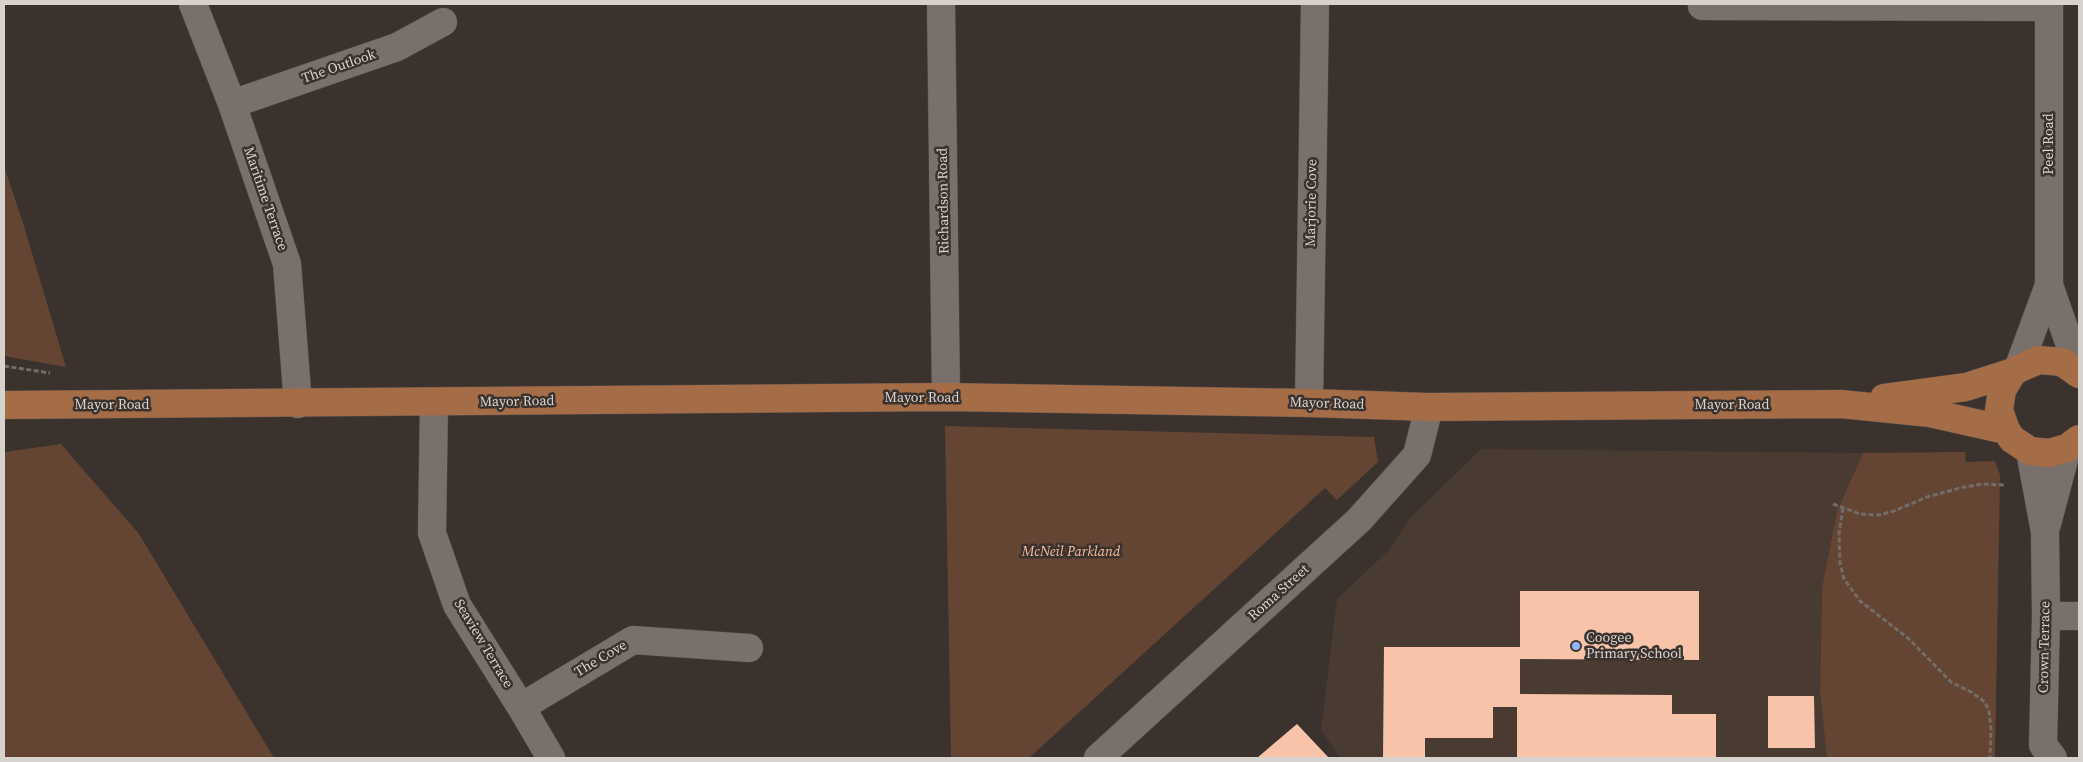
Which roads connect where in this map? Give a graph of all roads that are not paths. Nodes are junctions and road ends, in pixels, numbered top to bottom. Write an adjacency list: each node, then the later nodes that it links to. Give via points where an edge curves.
1 (193, 4): 7 (street, Maritime Terrace)
2 (941, 4): 11 (street, Richardson Road)
3 (1315, 4): 13 (street, Marjorie Cove)
4 (1702, 6): 5 (street)
5 (2049, 6): 8 (street, Peel Road)
6 (443, 22): 7 (street, The Outlook, via 398,47)
7 (232, 104): 14 (street, Maritime Terrace, via 287,264)
8 (2049, 285): 9 (street, Peel Road); 10 (street, Peel Road)
9 (2016, 370): 10 (main road, Mayor Road, via 2039,360 2062,362); 15 (main road, Mayor Road, via 1966,387); 18 (main road, via 2002,390 1999,410)
10 (2079, 373)
11 (946, 397): 12 (main road, Mayor Road); 13 (main road, Mayor Road)
12 (434, 402): 14 (main road, Mayor Road); 25 (street, Seaview Terrace, via 432,533 457,605)
13 (1309, 403): 17 (main road, Mayor Road)
14 (298, 404): 16 (main road, Mayor Road)
15 (1841, 404): 17 (main road, Mayor Road); 18 (main road, Mayor Road, via 1930,413)
16 (4, 405)
17 (1430, 407): 27 (street, Roma Street, via 1418,455 1358,520)
18 (2006, 430): 20 (main road, via 2012,439)
19 (2073, 443): 20 (main road, via 2049,453); 21 (street, Crown Terrace)
20 (2030, 451): 21 (street, Crown Terrace)
21 (2045, 532): 22 (street, Crown Terrace)
22 (2046, 616): 23 (street); 28 (street, Crown Terrace, via 2043,745)
23 (2079, 616)
24 (749, 648): 25 (street, The Cove, via 633,640)
25 (521, 706): 26 (street, Seaview Terrace)
26 (551, 758)
27 (1098, 758)
28 (2053, 758)

